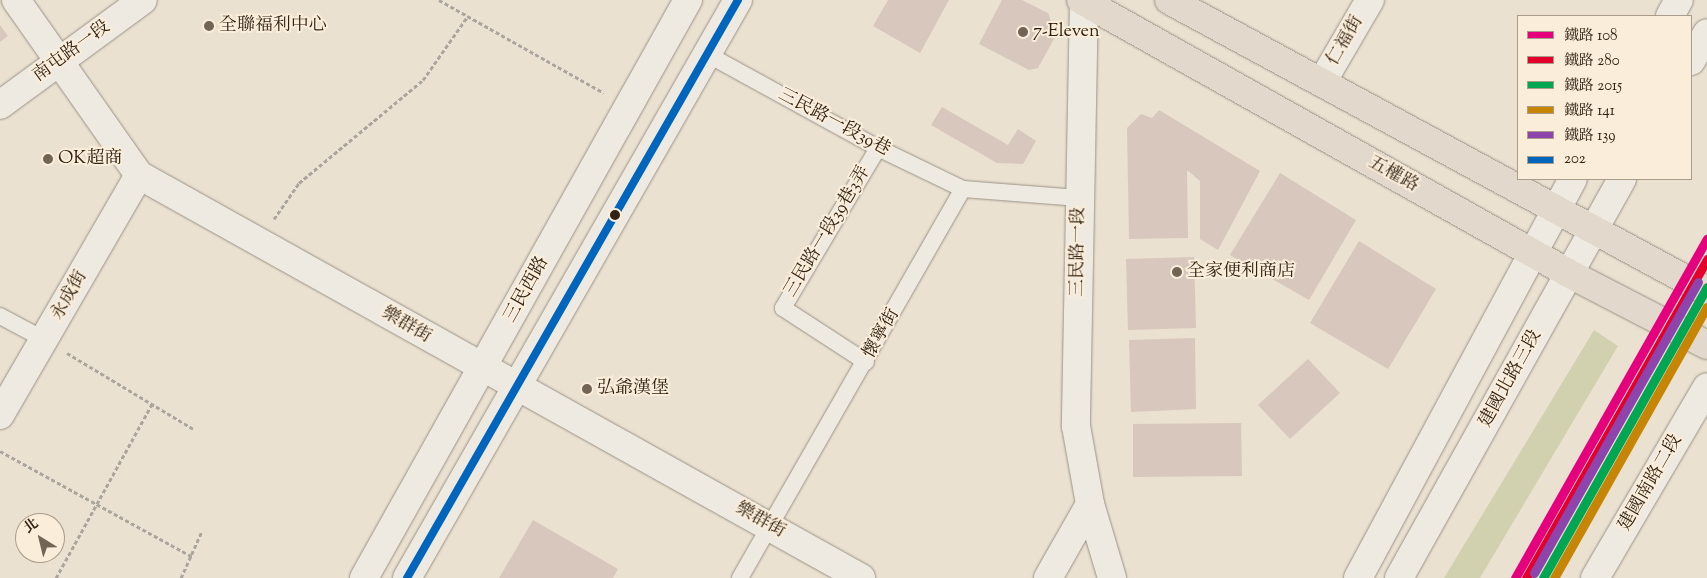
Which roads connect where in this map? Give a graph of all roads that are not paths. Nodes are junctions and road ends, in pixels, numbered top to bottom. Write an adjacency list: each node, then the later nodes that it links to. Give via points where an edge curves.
1 (16, 0): 13 (street, 樂群街)
2 (143, 0): 13 (street, 南屯路一段)
3 (688, 0): 31 (street, 三民西路)
4 (738, 0): 11 (street)
5 (1169, 0): 14 (main road)
6 (1370, 0): 14 (street, 仁福街)
7 (1679, 0): 9 (street)
8 (1083, 1): 21 (street, 三民路一段); 24 (main road, 五權路)
9 (1671, 15)
10 (1707, 34): 12 (street)
11 (707, 54): 16 (lane, 三民路一段39巷); 32 (street)
12 (1692, 59)
13 (60, 61): 15 (street, 南屯路一段); 17 (street, 樂群街)
14 (1322, 82): 22 (main road)
15 (0, 105)
16 (878, 148): 20 (lane, 三民路一段39巷); 30 (lane, 三民路一段39巷3弄, via 783,308)
17 (139, 175): 28 (street, 永成街); 31 (street, 樂群街)
18 (1572, 180): 22 (street)
19 (1621, 180): 23 (street, 建國北路三段)
20 (963, 189): 21 (lane); 30 (lane, 懷寧街)
21 (1079, 198): 35 (street, 三民路一段, via 1076,426)
22 (1555, 209): 23 (main road); 24 (street)
23 (1592, 229): 25 (street, 建國北路三段); 26 (main road)
24 (1531, 252): 25 (main road, 五權路); 43 (street)
25 (1570, 274): 29 (main road, 五權路); 44 (street, 建國北路三段)
26 (1707, 290)
27 (0, 316): 28 (lane)
28 (45, 340): 34 (street, 永成街)
29 (1707, 345)
30 (866, 362): 36 (lane, 懷寧街)
31 (483, 370): 32 (street, 樂群街); 37 (street, 三民西路)
32 (516, 388): 36 (street, 樂群街); 38 (street)
33 (1707, 388): 45 (street, 建國南路二段)
34 (0, 415)
35 (1090, 504): 41 (street); 42 (street, 三民路一段)
36 (769, 526): 39 (lane, 懷寧街); 40 (street, 樂群街)
37 (364, 578)
38 (407, 578)
39 (740, 578)
40 (861, 578)
41 (1048, 578)
42 (1112, 578)
43 (1358, 578)
44 (1399, 578)
45 (1595, 578)

